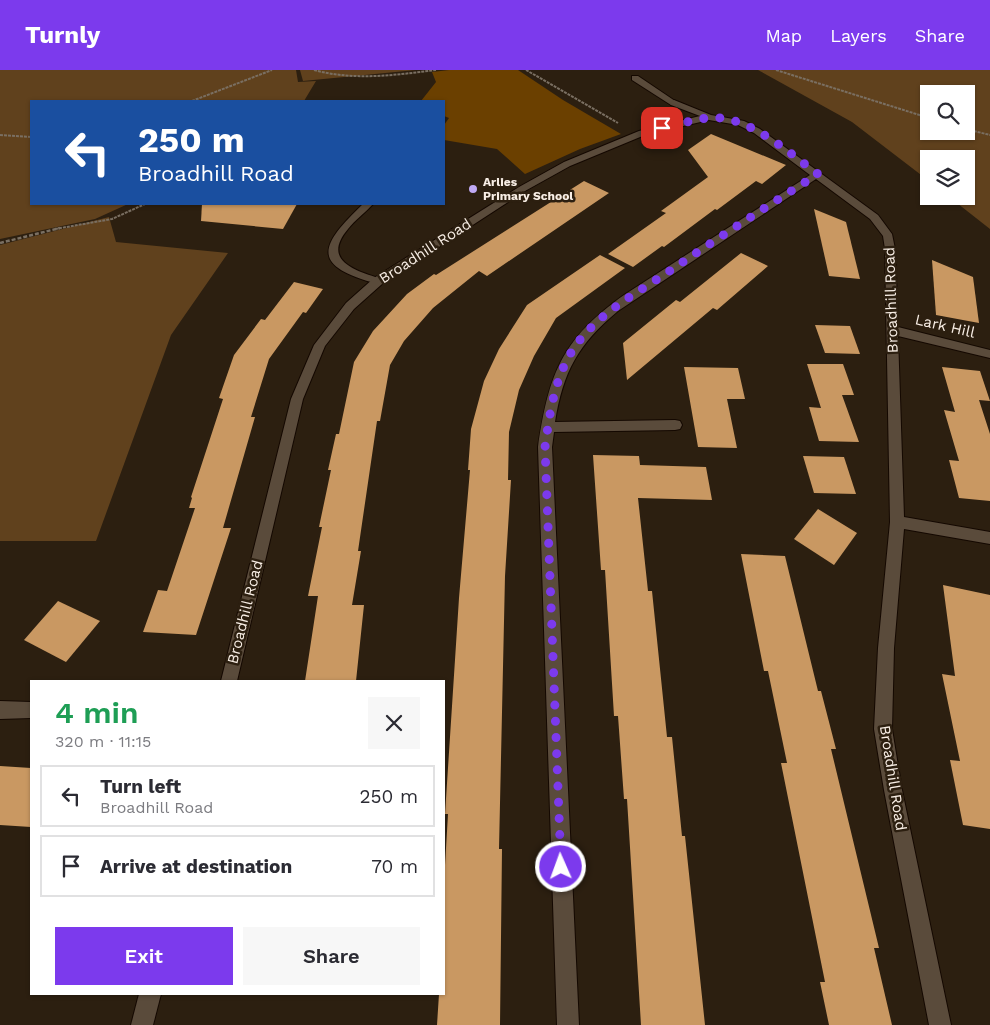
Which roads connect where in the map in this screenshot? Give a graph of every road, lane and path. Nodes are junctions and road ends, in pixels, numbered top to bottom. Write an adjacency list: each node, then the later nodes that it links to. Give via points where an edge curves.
1 (272, 70): 7 (path)
2 (314, 70): 3 (path, via 351,78)
3 (436, 70)
4 (526, 70): 11 (path)
5 (776, 70): 9 (path)
6 (635, 78): 8 (lane)
7 (195, 100)
8 (674, 103): 10 (street)
9 (920, 115)
10 (709, 117): 16 (street, Broadhill Road, via 741,123 757,131); 20 (street, Broadhill Road, via 642,133 567,164 522,189)
11 (615, 122)
12 (975, 131): 14 (path)
13 (0, 134): 15 (path)
14 (990, 135)
15 (30, 137)
16 (818, 174): 21 (street, Broadhill Road, via 874,217 888,236); 24 (street, via 609,312 590,328 566,362 557,384)
17 (143, 205): 19 (path, via 112,219)
18 (367, 205): 20 (lane, via 334,241 331,250 334,260 348,271)
19 (0, 242)
20 (378, 282): 27 (street, Broadhill Road, via 350,306 320,345 297,399)
21 (892, 330): 22 (street, Lark Hill); 25 (street, Broadhill Road)
22 (990, 354)
23 (674, 424): 24 (street)
24 (548, 427): 32 (street, via 545,447 548,541)
25 (897, 522): 26 (street); 33 (street, Broadhill Road, via 883,729)
26 (990, 538)
27 (229, 680)
28 (0, 710): 29 (street)
29 (30, 710)
30 (150, 995): 31 (street)
31 (142, 1025)
32 (568, 1025)
33 (940, 1025)

